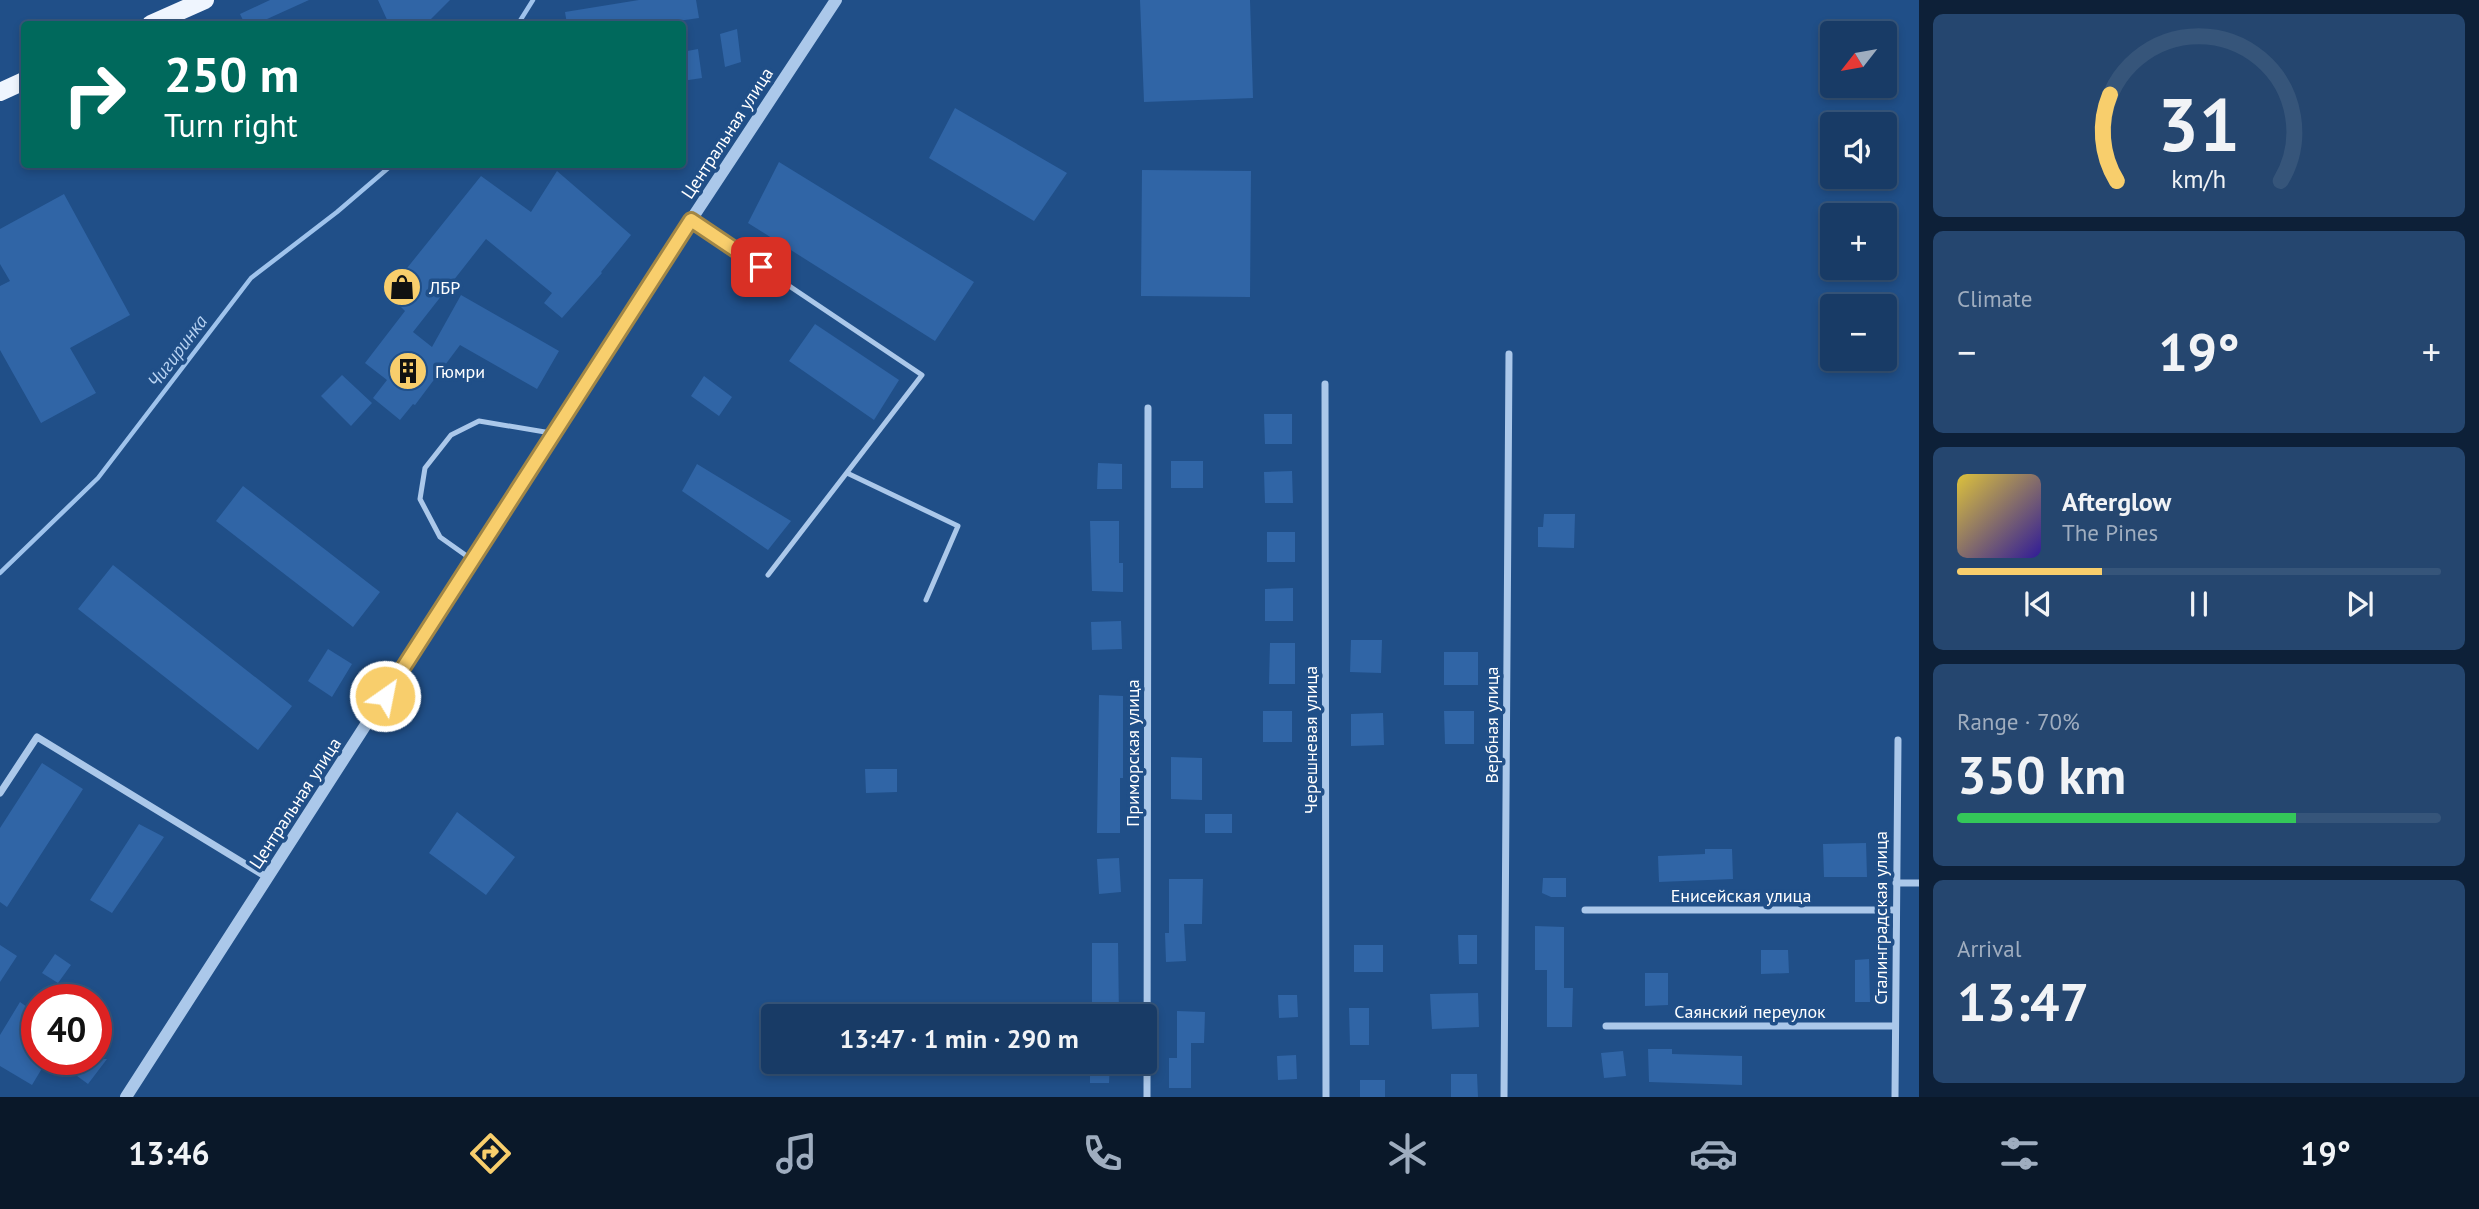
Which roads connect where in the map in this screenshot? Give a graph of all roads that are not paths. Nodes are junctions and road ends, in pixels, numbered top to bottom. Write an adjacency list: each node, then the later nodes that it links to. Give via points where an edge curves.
1 (205, 0): 3 (main road)
2 (835, 0): 6 (street, Центральная улица)
3 (158, 21)
4 (21, 82): 5 (main road)
5 (0, 92)
6 (691, 220): 10 (street, Центральная улица); 11 (lane, via 922,375)
7 (1509, 354): 27 (street, Вербная улица)
8 (1325, 384): 26 (street, Черешневая улица)
9 (1148, 408): 25 (street, Приморская улица)
10 (554, 433): 12 (street, Центральная улица); 12 (lane, via 479,421 451,435 425,468 420,499 440,537)
11 (847, 473): 13 (lane); 14 (lane, via 958,526)
12 (472, 560): 17 (street, Центральная улица)
13 (768, 575)
14 (926, 600)
15 (1898, 740): 18 (street, Сталинградская улица)
16 (0, 793): 17 (street, via 37,737)
17 (268, 878): 24 (street, Центральная улица)
18 (1896, 883): 19 (street); 21 (street, Сталинградская улица)
19 (1919, 883)
20 (1585, 910): 21 (street, Енисейская улица)
21 (1896, 910): 22 (street, Сталинградская улица)
22 (1895, 1026): 23 (street, Саянский переулок); 28 (street, Сталинградская улица)
23 (1606, 1027)
24 (126, 1097)
25 (1147, 1097)
26 (1326, 1097)
27 (1504, 1097)
28 (1895, 1097)

